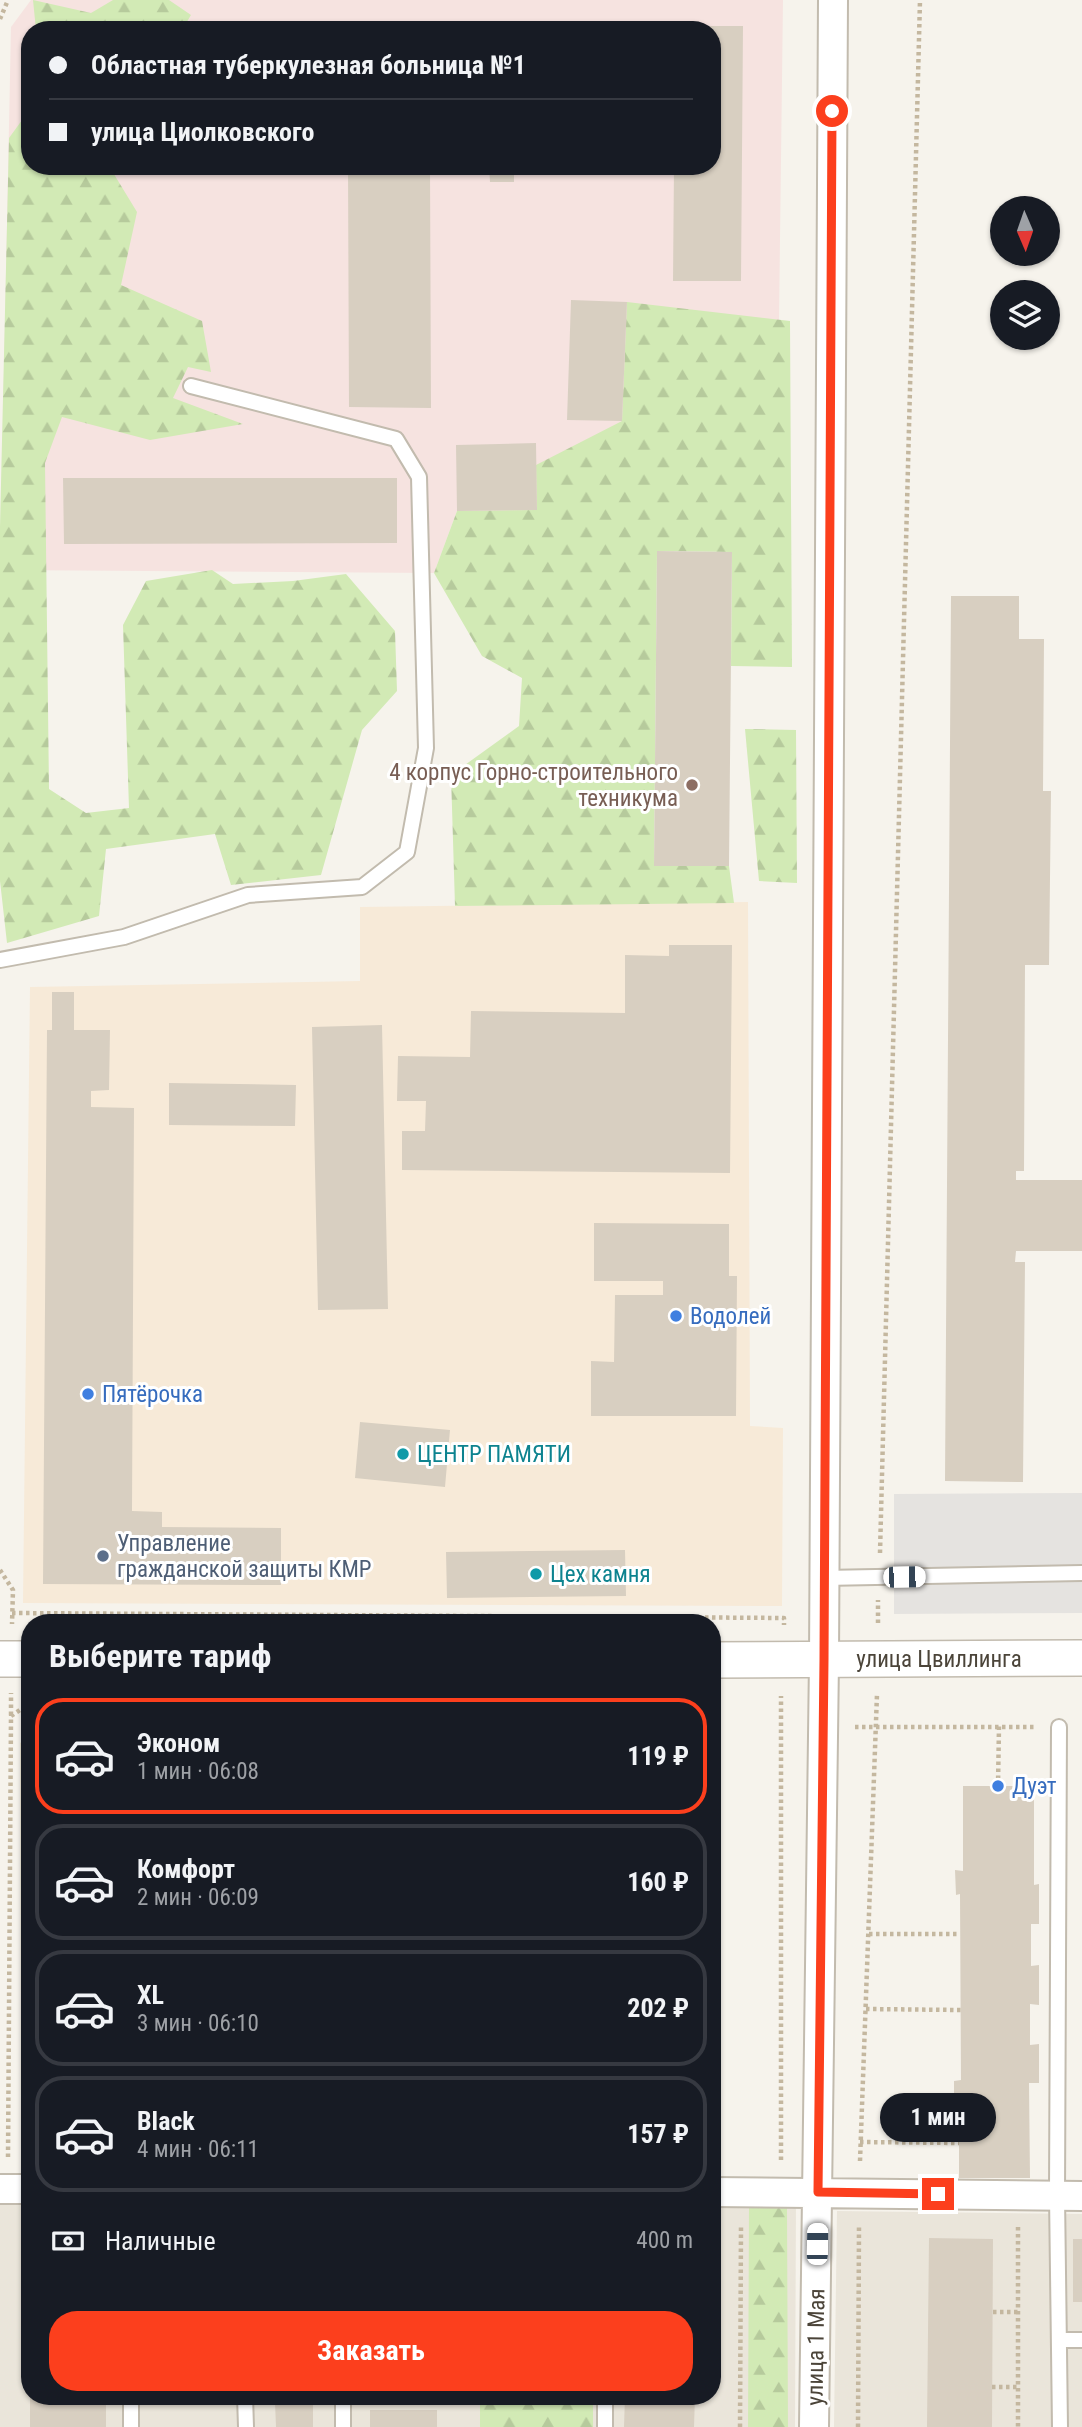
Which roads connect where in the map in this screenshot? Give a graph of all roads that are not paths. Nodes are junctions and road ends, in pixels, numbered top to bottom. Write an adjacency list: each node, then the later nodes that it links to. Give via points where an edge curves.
1 (833, 0): 5 (street, улица 1 Мая)
2 (191, 386): 3 (lane, via 396,439 419,477 426,748 407,852 362,887 248,895 124,937)
3 (0, 960)
4 (1082, 1573): 5 (lane)
5 (824, 1578): 10 (street, улица 1 Мая)
6 (1082, 1658): 10 (street, улица Цвиллинга)
7 (0, 1659): 8 (street)
8 (21, 1659)
9 (721, 1660): 10 (street, улица Цвиллинга)
10 (824, 1660): 13 (street, улица 1 Мая)
11 (1059, 1727): 14 (lane)
12 (721, 2192): 13 (street)
13 (818, 2192): 14 (street); 25 (street, улица 1 Мая)
14 (1070, 2196): 15 (lane)
15 (1059, 2340): 16 (lane); 26 (lane)
16 (1082, 2340)
17 (131, 2405): 21 (lane)
18 (246, 2405): 22 (lane)
19 (343, 2405): 23 (lane)
20 (605, 2405): 24 (lane)
21 (131, 2427)
22 (247, 2427)
23 (343, 2427)
24 (605, 2427)
25 (814, 2427)
26 (1060, 2427)

